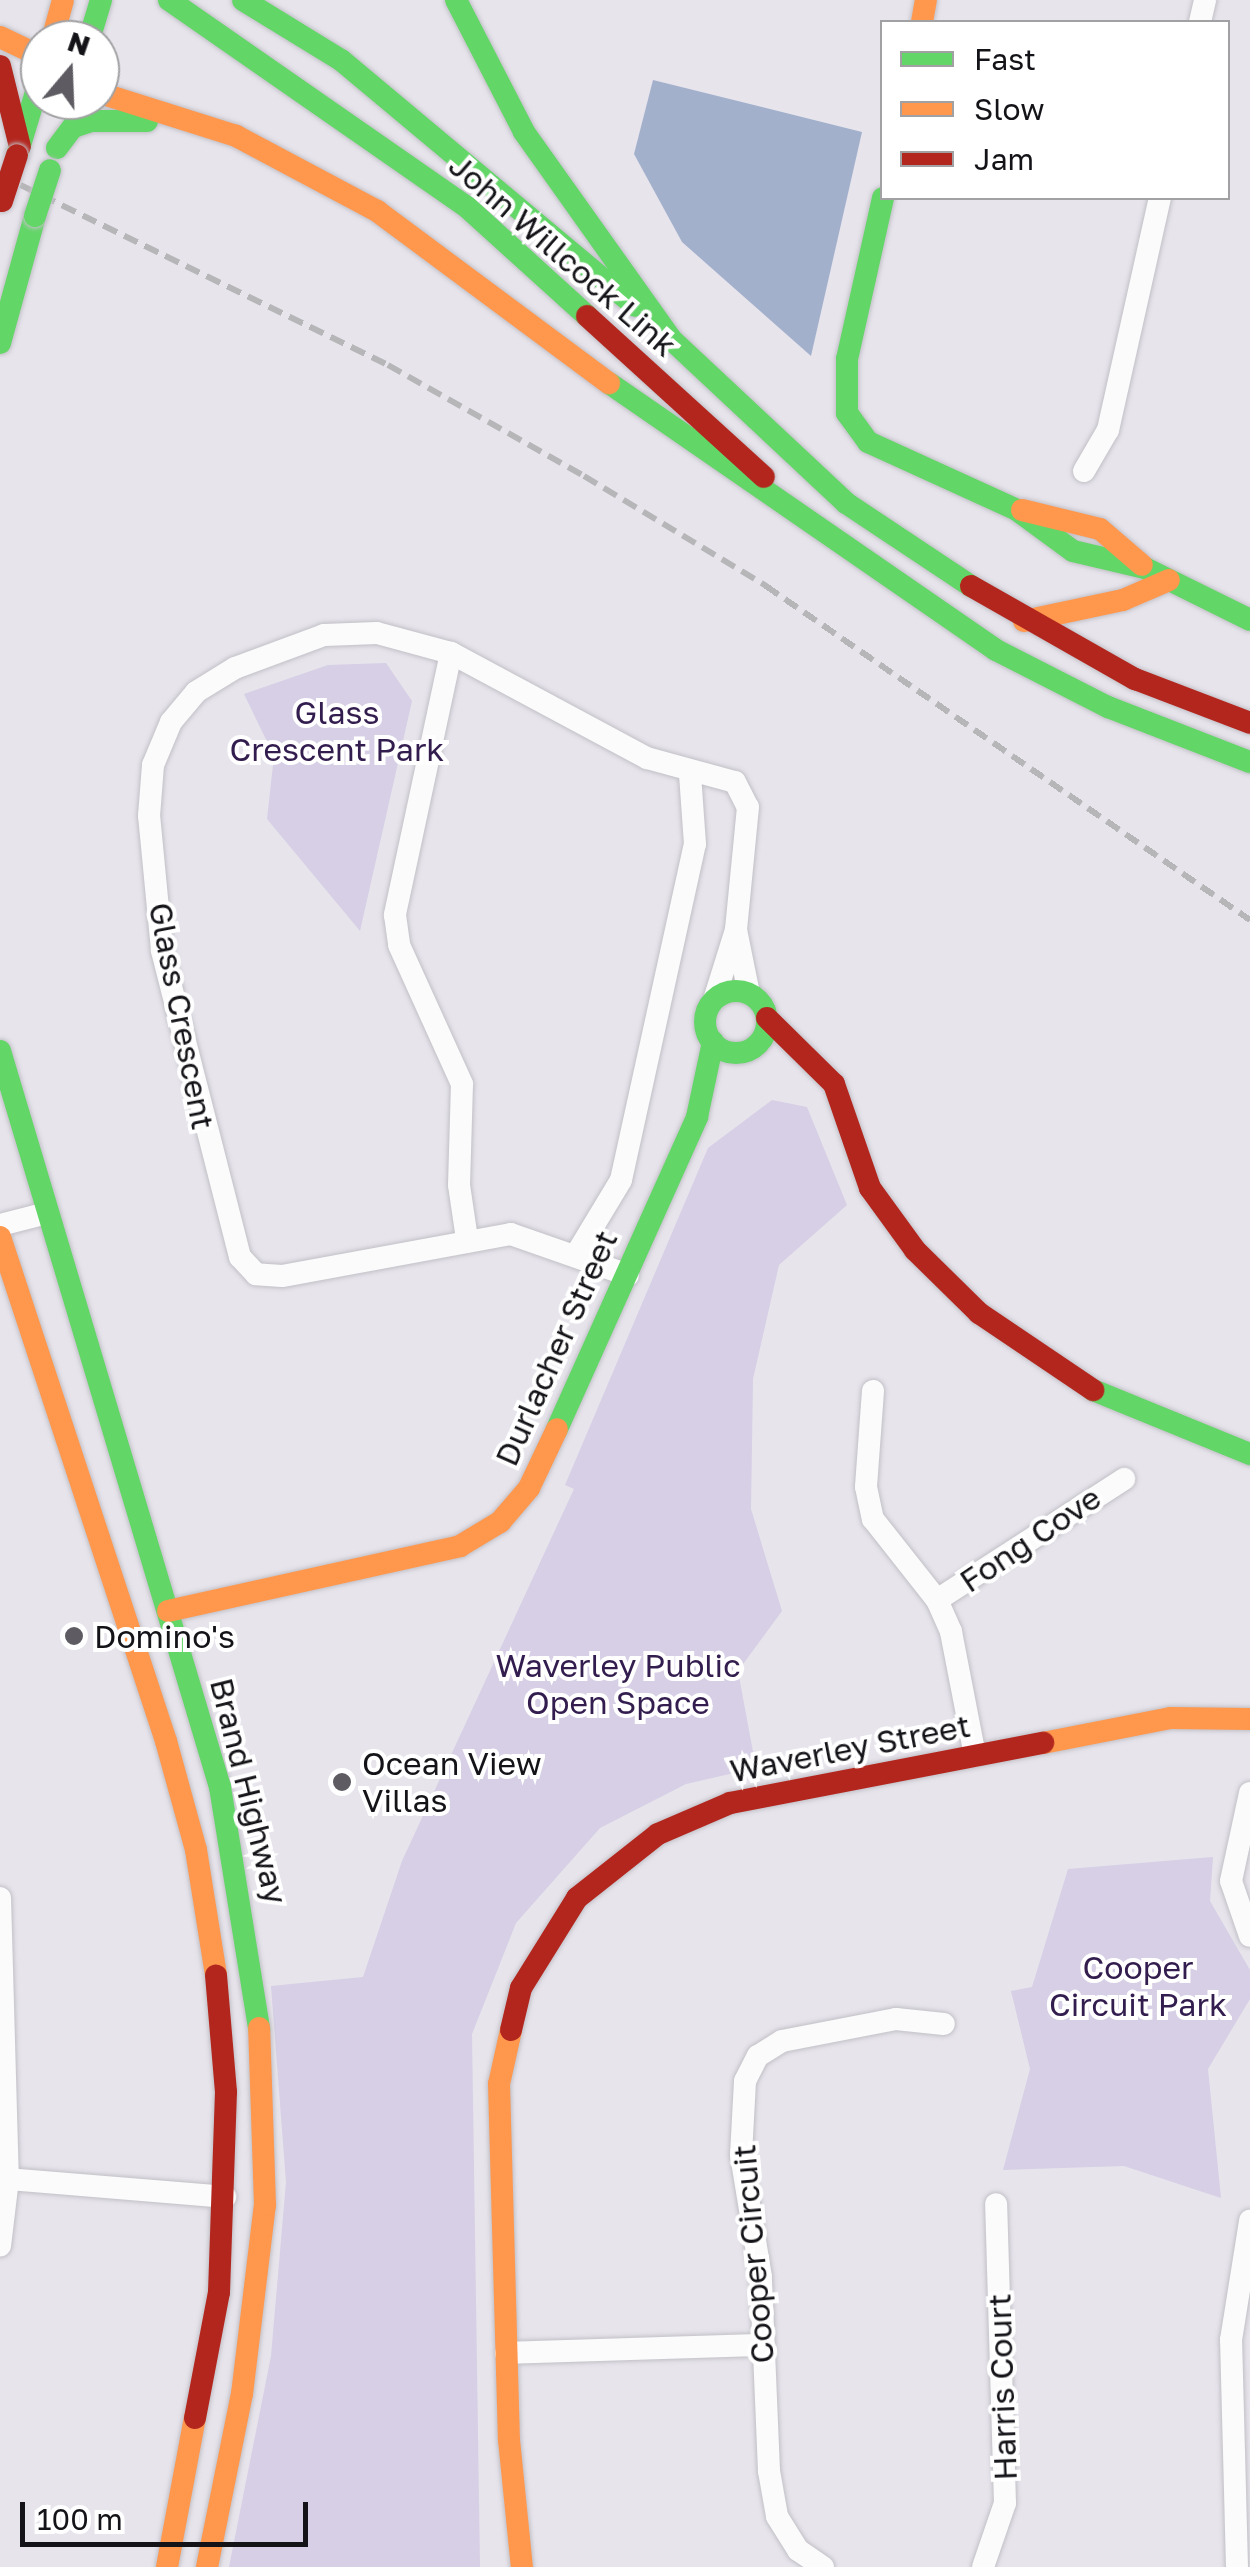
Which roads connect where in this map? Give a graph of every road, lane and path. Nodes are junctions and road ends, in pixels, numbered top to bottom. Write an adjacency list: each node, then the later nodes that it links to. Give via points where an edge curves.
1 (169, 0): 17 (main road, John Willcock Link, via 468,208)
2 (242, 0): 14 (main road, John Willcock Link, via 340,60 459,153)
3 (456, 0): 14 (main road, via 524,132)
4 (0, 66): 9 (main road)
5 (120, 100): 8 (main road)
6 (27, 120): 9 (main road)
7 (66, 120): 10 (main road)
8 (176, 120): 10 (main road, via 92,121 73,127); 17 (main road, via 236,136 377,211 748,486)
9 (18, 151): 13 (main road, bridge)
10 (54, 158): 15 (main road, bridge)
11 (883, 200): 18 (main road, via 848,359 847,413 868,442 1017,510 1100,530)
12 (1160, 200): 16 (street, via 1108,430)
13 (1, 206)
14 (672, 340): 20 (main road, via 846,503)
15 (0, 343)
16 (1084, 471)
17 (845, 548): 23 (main road, via 996,650 1108,707)
18 (1169, 580): 19 (main road); 20 (main road, via 1092,609)
19 (1250, 620)
20 (1024, 622): 22 (main road, via 1135,679)
21 (452, 653): 24 (street, Glass Crescent); 37 (street, via 395,915 399,945 462,1084 458,1185); 37 (street, Glass Crescent, via 378,632 324,635 235,668 196,692 171,722 153,765 149,816 174,1004 240,1256 256,1274 282,1276)
22 (1250, 723)
23 (1250, 762)
24 (690, 775): 25 (street, Glass Crescent, via 735,782 748,807); 38 (street, Durlacher Street, via 695,844 620,1180)
25 (736, 930): 26 (street); 27 (street)
26 (750, 994): 27 (main road, via 726,992); 28 (main road)
27 (714, 1000): 29 (main road, via 705,1021)
28 (767, 1018): 30 (main road); 32 (main road, via 816,1059 834,1084)
29 (713, 1042): 30 (main road); 33 (main road, Durlacher Street)
30 (749, 1049): 32 (main road, via 810,1076); 33 (main road, Durlacher Street, via 728,1085)
31 (0, 1051): 34 (main road, Brand Highway)
32 (836, 1104): 41 (main road, via 870,1188 915,1250 979,1312 1106,1399)
33 (697, 1116): 39 (main road, Durlacher Street)
34 (43, 1214): 35 (street); 44 (main road, Brand Highway)
35 (0, 1225)
36 (0, 1237): 45 (main road, Brand Highway)
37 (468, 1239): 38 (street, Glass Crescent, via 511,1234)
38 (577, 1253): 39 (street, Glass Crescent)
39 (628, 1275): 44 (main road, Durlacher Street, via 552,1446 500,1522 460,1546)
40 (873, 1391): 43 (street, via 866,1488 873,1519)
41 (1250, 1454)
42 (1124, 1479): 43 (street, Fong Cove)
43 (937, 1600): 47 (street)
44 (168, 1611): 45 (street, Durlacher Street); 60 (main road, Brand Highway, via 242,1887 264,2095 256,2302)
45 (128, 1620): 53 (main road, Brand Highway, via 196,1850 218,1990)
46 (1250, 1718): 47 (main road, Waverley Street, via 1171,1718)
47 (975, 1756): 58 (main road, Waverley Street, via 730,1802 658,1834 577,1898 521,1988 504,2050 499,2175)
48 (1250, 1793): 50 (street, via 1231,1881)
49 (0, 1898): 52 (street)
50 (1250, 1936)
51 (944, 2024): 57 (street, Cooper Circuit, via 896,2019 782,2041 758,2056 745,2081 741,2155)
52 (8, 2179): 53 (street); 56 (street)
53 (226, 2198): 59 (main road, Brand Highway, via 203,2397)
54 (996, 2204): 63 (street, Harris Court, via 1006,2502)
55 (1250, 2221): 64 (street, via 1230,2340)
56 (0, 2246)
57 (763, 2346): 58 (street); 62 (street, Cooper Circuit, via 777,2516 798,2550)
58 (506, 2353): 61 (main road, Waverley Street)
59 (168, 2567)
60 (207, 2567)
61 (522, 2567)
62 (823, 2567)
63 (983, 2567)
64 (1237, 2567)

